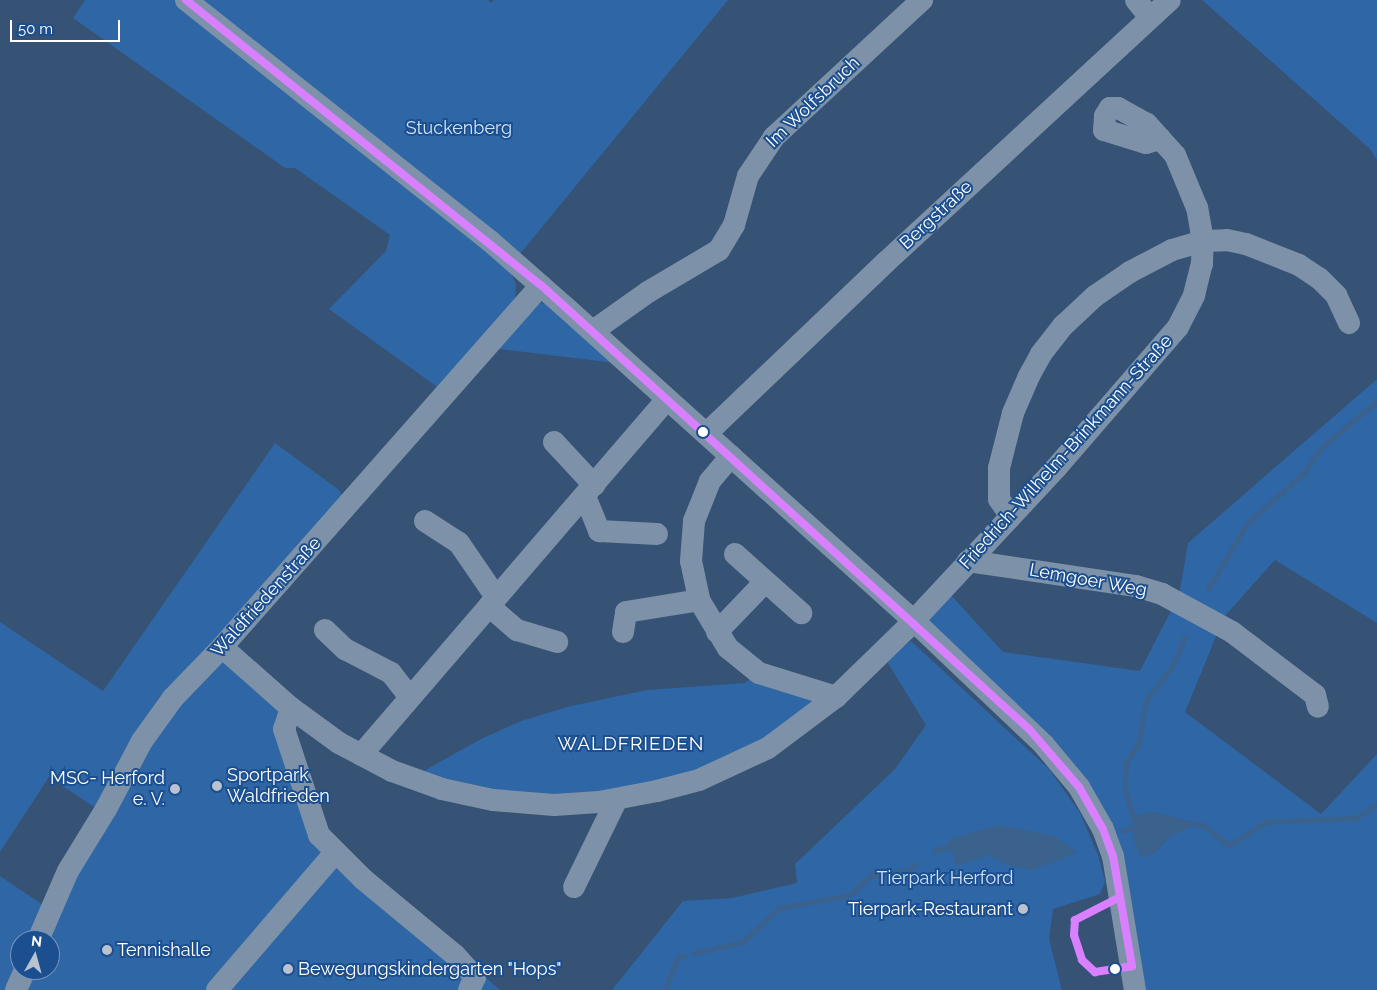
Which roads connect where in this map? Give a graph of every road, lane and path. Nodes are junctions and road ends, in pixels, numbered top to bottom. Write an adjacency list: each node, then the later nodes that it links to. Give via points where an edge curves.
1 (186, 0): 7 (street)
2 (922, 0): 9 (street, Im Wolfsbruch, via 774,136 748,176 734,225 719,250 648,292)
3 (1170, 0): 4 (street, Bergstraße)
4 (1143, 8): 11 (street, Bergstraße)
5 (1160, 139): 6 (street, Friedrich-Wilhelm-Brinkmann-Straße, via 1175,155 1187,181 1197,208)
6 (1203, 242): 8 (street, via 1227,240 1246,244 1299,265 1336,295); 15 (street, Friedrich-Wilhelm-Brinkmann-Straße, via 1202,264 1194,295 1178,327 1063,461); 15 (street, via 1172,250 1130,272 1095,296 1041,354 1013,413 999,468 999,499)
7 (541, 285): 9 (street); 29 (street, Waldfriedenstraße)
8 (1349, 323)
9 (593, 331): 10 (street)
10 (667, 399): 11 (street); 14 (street)
11 (706, 434): 13 (street)
12 (554, 442): 14 (street)
13 (731, 456): 21 (street, via 710,481 694,521 691,561); 24 (street)
14 (589, 490): 17 (street, via 599,531); 22 (street)
15 (1010, 515): 19 (street, Friedrich-Wilhelm-Brinkmann-Straße)
16 (425, 521): 22 (street, via 463,548)
17 (657, 534)
18 (735, 554): 20 (street)
19 (968, 561): 24 (street, Friedrich-Wilhelm-Brinkmann-Straße); 32 (street, Lemgoer Weg, via 1136,586 1162,594 1232,632 1315,695)
20 (764, 583): 23 (street); 27 (street)
21 (699, 600): 26 (street, via 626,612); 27 (street)
22 (493, 602): 28 (street, via 517,630); 30 (street)
23 (801, 613)
24 (914, 621): 31 (street, Friedrich-Wilhelm-Brinkmann-Straße); 41 (street, via 1039,739 1092,806 1113,856)
25 (325, 630): 30 (street, via 344,649 391,673)
26 (623, 632)
27 (717, 632): 31 (street, via 728,648 759,673)
28 (557, 642)
29 (222, 647): 33 (street, Friedrich-Wilhelm-Brinkmann-Straße); 38 (street, Waldfriedenstraße, via 173,698 142,741 68,871)
30 (410, 697): 34 (street)
31 (836, 697): 35 (street, Friedrich-Wilhelm-Brinkmann-Straße, via 799,727 737,764 699,780)
32 (1318, 707)
33 (291, 708): 34 (street, Friedrich-Wilhelm-Brinkmann-Straße, via 319,731); 36 (street, via 284,729 292,758 319,835)
34 (361, 755): 35 (street, Friedrich-Wilhelm-Brinkmann-Straße, via 442,789 493,800 544,805)
35 (617, 799): 37 (street)
36 (335, 852): 39 (street); 40 (street, via 455,955 475,976)
37 (574, 887)
38 (42, 930)
39 (217, 990)
40 (469, 990)
41 (1135, 990)

